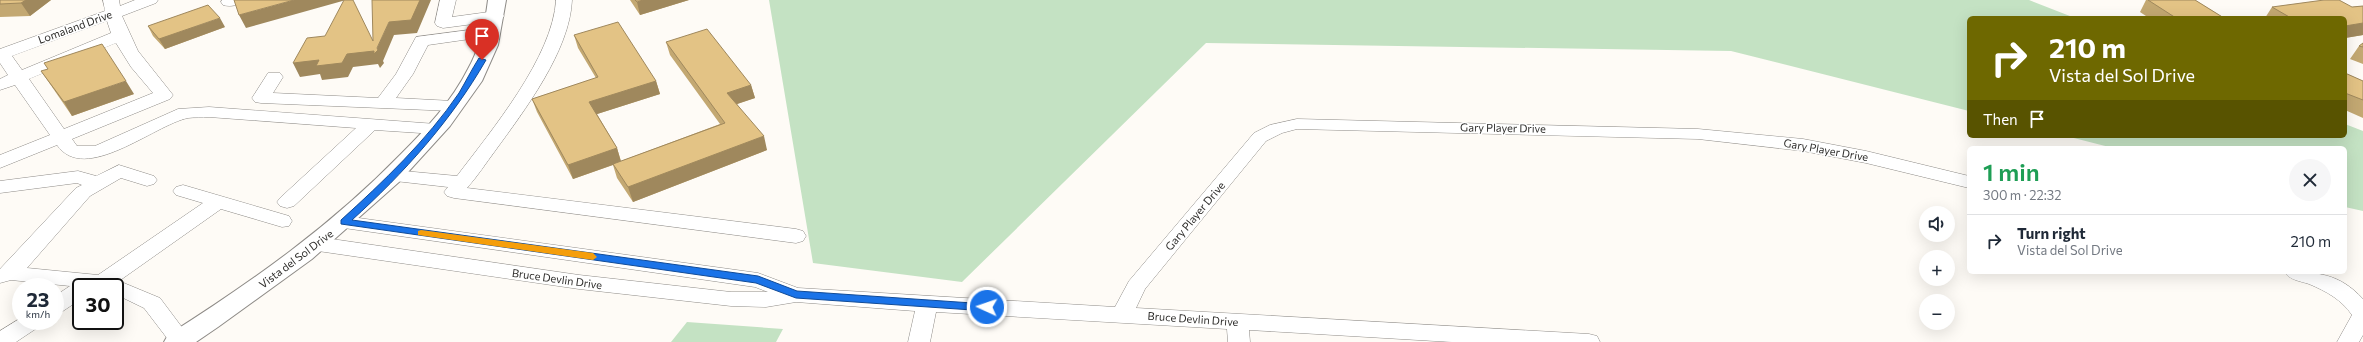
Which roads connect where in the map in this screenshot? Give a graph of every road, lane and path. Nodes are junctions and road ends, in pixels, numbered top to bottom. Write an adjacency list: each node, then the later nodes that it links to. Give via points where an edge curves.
1 (150, 0): 4 (street, Lomaland Drive)
2 (448, 0): 5 (street, via 443,23)
3 (564, 0): 21 (street, via 559,30 534,79 493,142)
4 (112, 7): 6 (street); 7 (street, Lomaland Drive)
5 (495, 16): 12 (street, via 422,41 410,67); 13 (main road, Vista del Sol Drive, via 478,69)
6 (120, 35): 8 (street); 17 (street, via 135,62 164,95)
7 (1, 55): 8 (street)
8 (18, 76): 10 (street); 17 (street)
9 (274, 77): 11 (street, via 261,98)
10 (0, 85)
11 (270, 99): 12 (street); 14 (street)
12 (383, 103): 13 (street)
13 (453, 106): 16 (main road, Vista del Sol Drive)
14 (250, 115): 15 (street); 17 (street, via 184,113 99,151 80,153 70,150)
15 (371, 124): 16 (street); 27 (street)
16 (436, 129): 19 (main road, Vista del Sol Drive)
17 (62, 137): 18 (street)
18 (0, 162)
19 (393, 176): 21 (street); 29 (main road, Vista del Sol Drive)
20 (147, 180): 23 (street, via 119,171)
21 (462, 182): 30 (street, via 454,192)
22 (1967, 182): 39 (street, Gary Player Drive, via 1866,157 1780,142 1706,134 1297,124 1276,129 1260,137 1136,286)
23 (97, 183): 24 (street, via 78,177); 33 (street, via 83,192)
24 (0, 187)
25 (183, 191): 26 (street)
26 (218, 202): 28 (street); 34 (street)
27 (287, 202)
28 (282, 221)
29 (344, 222): 31 (main road, Vista del Sol Drive); 37 (street, Bruce Devlin Drive, via 758,280)
30 (796, 236)
31 (318, 244): 37 (street, Bruce Devlin Drive, via 682,295 766,300); 43 (main road, Vista del Sol Drive)
32 (2301, 274): 46 (street, via 2340,292 2358,307 2363,315)
33 (5, 275): 35 (street)
34 (101, 278)
35 (72, 283)
36 (124, 289): 43 (street, via 152,303)
37 (796, 294): 38 (street, Bruce Devlin Drive)
38 (927, 304): 39 (street, Bruce Devlin Drive); 44 (street)
39 (1122, 314): 41 (street, Bruce Devlin Drive)
40 (18, 330): 42 (street)
41 (1239, 332): 45 (street, Bruce Devlin Drive)
42 (0, 342)
43 (180, 342)
44 (919, 342)
45 (1589, 342)
46 (2348, 342)

